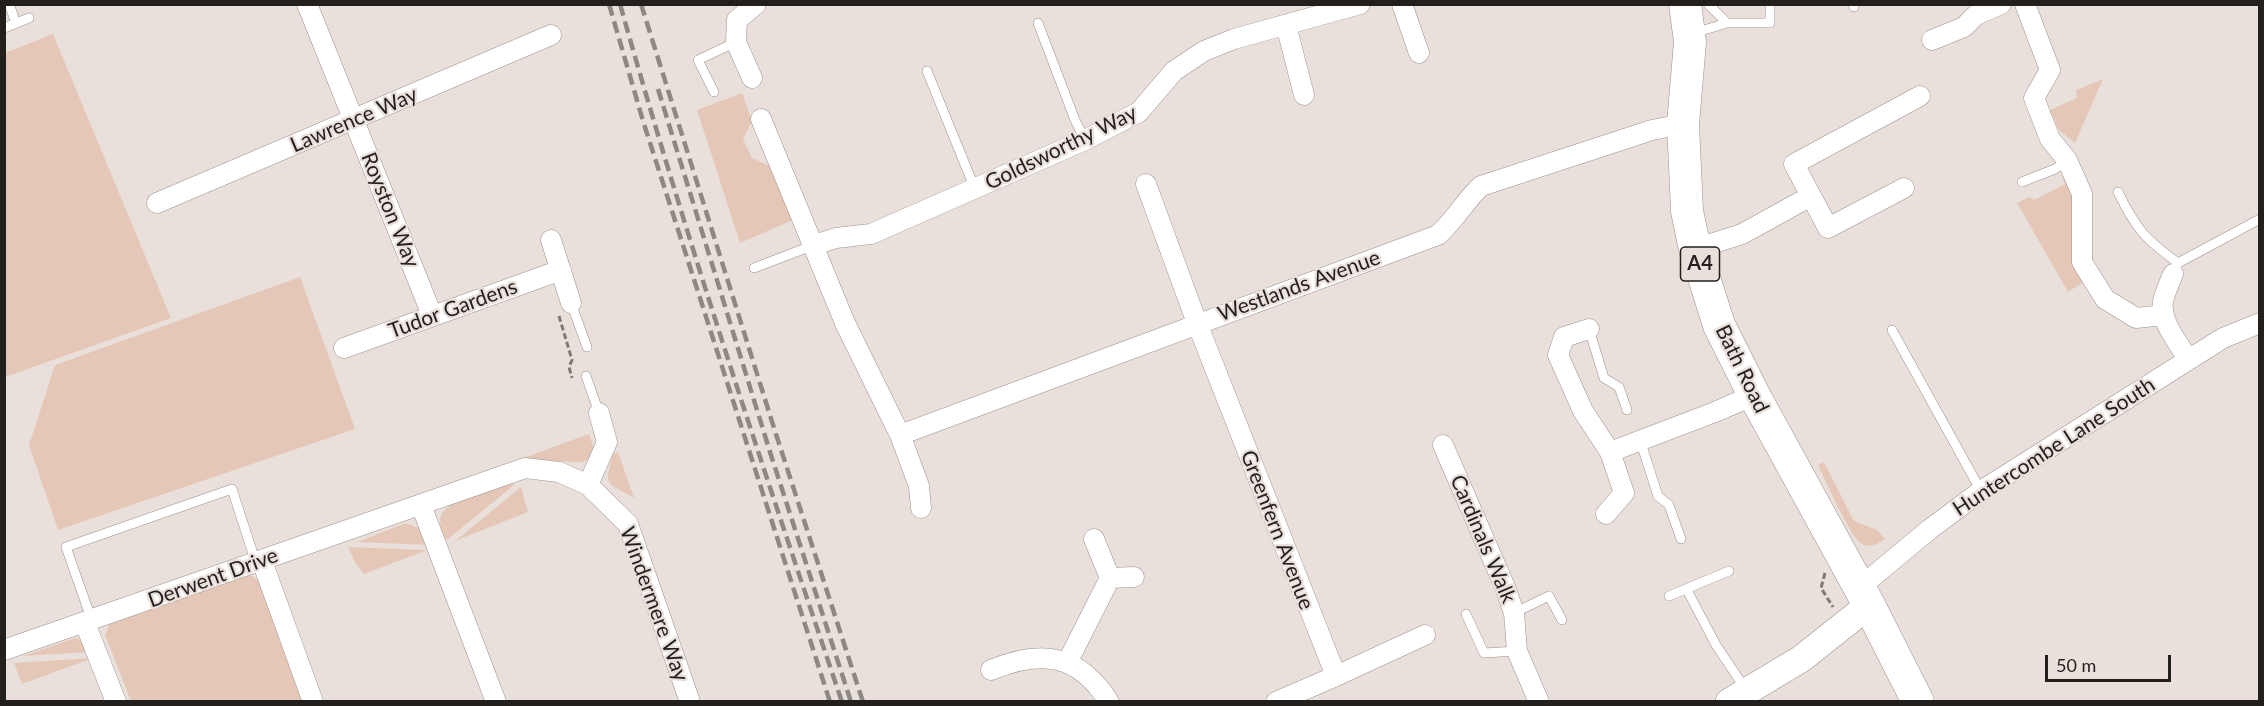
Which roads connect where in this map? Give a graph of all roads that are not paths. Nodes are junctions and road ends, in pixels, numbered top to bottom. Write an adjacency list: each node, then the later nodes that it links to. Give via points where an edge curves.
1 (9, 4): 12 (lane)
2 (308, 4): 28 (street, Royston Way)
3 (756, 4): 19 (street, via 736,20)
4 (1402, 4): 21 (street)
5 (1685, 4): 20 (main road, Bath Road / A4)
6 (1708, 4): 14 (lane)
7 (1770, 4): 14 (lane, via 1770,23)
8 (2001, 4): 18 (street, via 1976,15 1964,27)
9 (2025, 4): 31 (street, via 2050,70 2034,98 2050,139)
10 (1349, 6): 15 (street, Goldsworthy Way)
11 (29, 18): 12 (lane)
12 (16, 23): 16 (lane)
13 (1038, 23): 30 (lane)
14 (1727, 23): 20 (lane, via 1704,30)
15 (1286, 25): 25 (street); 30 (street, Goldsworthy Way, via 1204,51 1174,70 1140,112)
16 (4, 28)
17 (551, 35): 28 (street, Lawrence Way)
18 (1932, 40)
19 (736, 42): 23 (street); 24 (lane, via 698,60)
20 (1689, 42): 29 (main road, Bath Road / A4)
21 (1419, 53)
22 (927, 71): 35 (lane)
23 (752, 78)
24 (714, 92)
25 (1304, 95)
26 (1920, 96): 37 (street, via 1794,164)
27 (761, 119): 41 (street, via 764,144)
28 (354, 120): 38 (street, Lawrence Way); 47 (street, Royston Way)
29 (1683, 124): 42 (main road, Bath Road / A4, via 1687,211); 49 (street, Westlands Avenue, via 1652,130 1481,186 1438,235)
30 (1085, 140): 35 (street, Goldsworthy Way)
31 (2067, 160): 32 (lane); 48 (street, via 2082,194 2082,262 2105,298 2136,318)
32 (2022, 182)
33 (1146, 184): 49 (street, Greenfern Avenue)
34 (1904, 188): 37 (street, via 1828,228)
35 (975, 189): 41 (street, Goldsworthy Way, via 871,234)
36 (2118, 192): 44 (lane, via 2138,230)
37 (1811, 196): 42 (street, via 1742,234)
38 (157, 203)
39 (2259, 219): 44 (lane)
40 (551, 240): 45 (street)
41 (814, 245): 43 (lane); 60 (street, via 845,323)
42 (1695, 249): 57 (main road, Bath Road / A4, via 1719,324)
43 (754, 268)
44 (2175, 268): 48 (street, via 2163,302)
45 (561, 270): 46 (street); 47 (street, Tudor Gardens)
46 (571, 303): 53 (lane)
47 (432, 315): 54 (street, Tudor Gardens)
48 (2164, 315): 55 (street)
49 (1197, 323): 60 (street, Westlands Avenue); 87 (street, Greenfern Avenue)
50 (2259, 323): 55 (street, Huntercombe Lane South)
51 (1588, 329): 58 (lane, via 1604,378 1619,387); 63 (street, via 1564,337 1558,355 1584,411)
52 (1892, 330): 65 (lane)
53 (587, 347)
54 (344, 348)
55 (2188, 359): 65 (street, Huntercombe Lane South)
56 (586, 376): 59 (lane)
57 (1754, 395): 61 (street); 77 (main road, Bath Road / A4)
58 (1628, 410)
59 (599, 413): 64 (street, via 607,442)
60 (900, 435): 67 (street, via 920,486)
61 (1640, 440): 63 (street); 70 (lane, via 1658,496 1669,505)
62 (1443, 445): 78 (street, Cardinals Walk)
63 (1610, 452): 68 (street, via 1624,493)
64 (588, 485): 66 (street, Windermere Way, via 559,472 525,468); 92 (street, Windermere Way, via 628,524)
65 (1981, 491): 77 (street, Huntercombe Lane South, via 1930,529)
66 (421, 505): 71 (street, Derwent Drive); 91 (street)
67 (921, 508)
68 (1606, 514)
69 (1094, 539): 74 (street)
70 (1681, 539)
71 (259, 562): 81 (street, Derwent Drive); 81 (lane, via 232,489 66,547); 90 (street)
72 (1730, 571): 75 (lane)
73 (1134, 577): 74 (street)
74 (1110, 578): 85 (street)
75 (1687, 590): 76 (lane); 88 (lane, via 1716,645)
76 (1669, 596)
77 (1864, 597): 88 (street, via 1802,659); 96 (main road, Bath Road / A4)
78 (1514, 613): 80 (lane, via 1549,596); 84 (street, Cardinals Walk)
79 (1466, 614): 84 (lane, via 1484,653)
80 (1562, 620)
81 (88, 622): 83 (street, Derwent Drive); 89 (street)
82 (1425, 635): 87 (street)
83 (4, 650)
84 (1517, 651): 95 (street, Cardinals Walk)
85 (1068, 661): 86 (street, via 1035,657); 93 (street, via 1098,685)
86 (989, 671)
87 (1336, 676): 94 (street)
88 (1749, 693)
89 (116, 702)
90 (313, 702)
91 (496, 702)
92 (690, 702)
93 (1109, 702)
94 (1276, 702)
95 (1539, 702)
96 (1917, 702)

